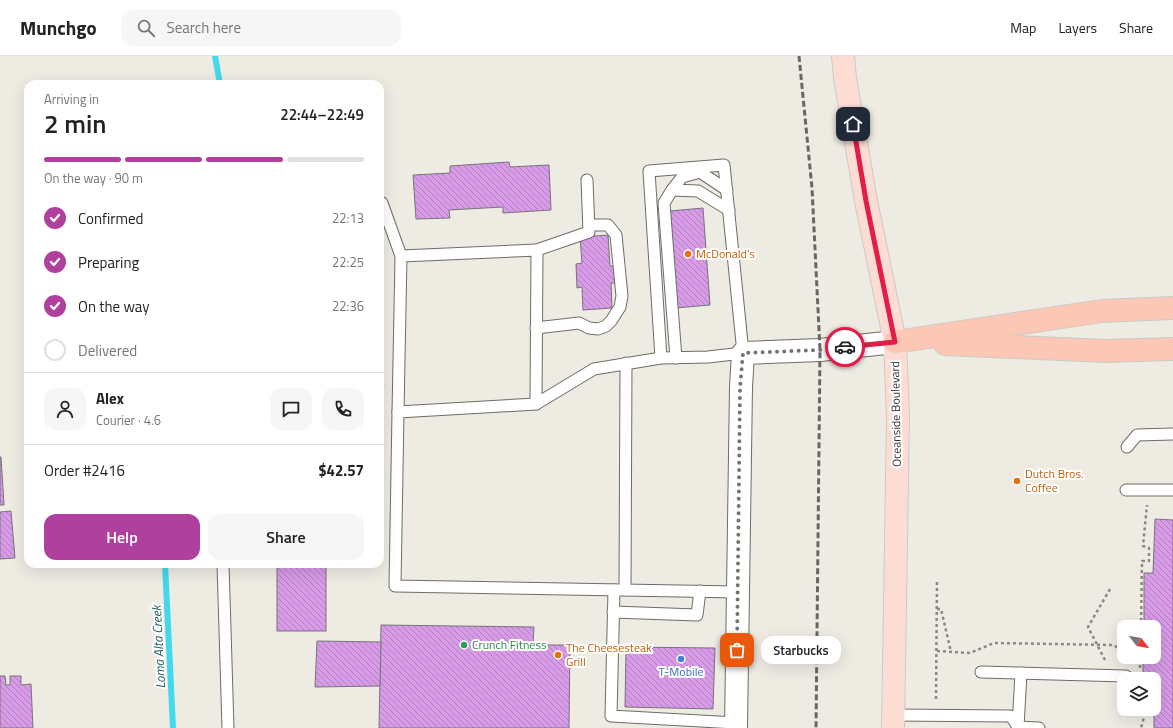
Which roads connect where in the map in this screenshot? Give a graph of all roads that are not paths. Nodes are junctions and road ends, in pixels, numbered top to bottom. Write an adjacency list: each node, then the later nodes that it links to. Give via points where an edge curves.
1 (843, 56): 12 (main road, Oceanside Boulevard, via 866,201)
2 (587, 180): 7 (lane)
3 (672, 190): 4 (lane, via 682,176 700,172); 6 (lane, via 698,190); 16 (lane, via 664,203)
4 (727, 190): 6 (lane); 15 (lane, via 724,165 649,171)
5 (384, 209): 9 (lane)
6 (729, 210): 14 (lane)
7 (589, 225): 8 (lane, via 589,232); 11 (lane, via 608,225 616,235 622,296 620,307 606,326 598,329 579,324)
8 (537, 250): 9 (lane); 11 (lane)
9 (401, 256): 19 (lane)
10 (1173, 308): 12 (highway, via 1102,311)
11 (536, 328): 18 (lane)
12 (895, 342): 13 (highway, via 1105,351); 14 (street, via 820,350); 33 (main road, Oceanside Boulevard, via 898,417)
13 (1173, 349)
14 (743, 353): 16 (lane); 28 (street, via 740,388)
15 (660, 358): 16 (lane); 17 (lane)
16 (676, 358)
17 (626, 364): 18 (lane, via 594,368); 26 (lane)
18 (536, 404): 19 (lane)
19 (398, 412): 25 (lane, via 395,586)
20 (1173, 434): 21 (lane, via 1137,435)
21 (1127, 447)
22 (1126, 490): 23 (lane)
23 (1173, 490)
24 (224, 568): 35 (lane)
25 (614, 590): 26 (lane); 29 (lane)
26 (625, 590): 27 (lane)
27 (700, 591): 28 (lane); 29 (lane, via 697,615)
28 (738, 592): 34 (street)
29 (613, 612): 34 (lane, via 611,716)
30 (981, 672): 31 (lane)
31 (1021, 673): 32 (lane); 36 (lane)
32 (1117, 676)
33 (893, 721): 36 (lane, via 936,715 1011,716)
34 (736, 726)
35 (228, 728)
36 (1018, 728): 37 (lane)
37 (1039, 728)

